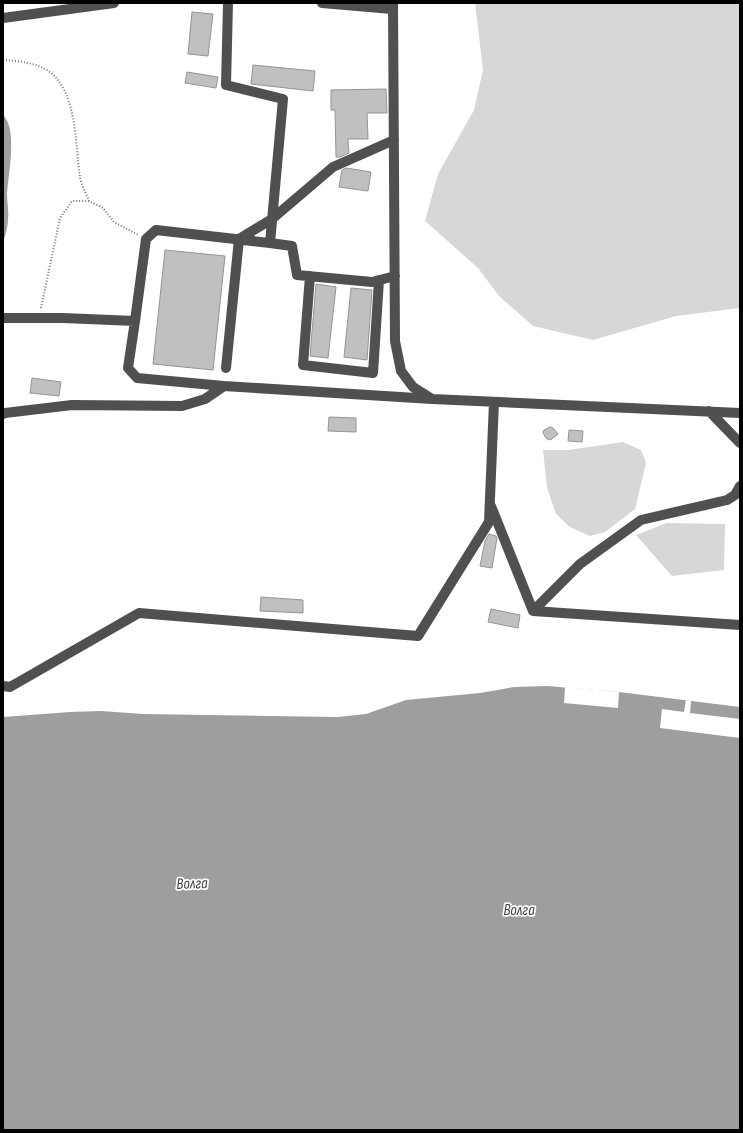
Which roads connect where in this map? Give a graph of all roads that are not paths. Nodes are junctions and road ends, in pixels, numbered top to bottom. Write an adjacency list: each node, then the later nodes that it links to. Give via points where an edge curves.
1 (114, 3): 5 (street)
2 (228, 3): 7 (street, via 226,85 282,99)
3 (322, 3): 4 (street)
4 (392, 6): 6 (street)
5 (3, 18)
6 (394, 140): 7 (street, via 333,167); 11 (street)
7 (272, 219): 8 (street); 9 (street)
8 (239, 239): 9 (street); 14 (street, via 156,230 146,239); 15 (street)
9 (270, 243): 10 (street, via 292,246 297,275)
10 (310, 276): 12 (street, via 372,282); 12 (street, via 303,365 372,374)
11 (395, 276): 12 (street); 17 (street, via 395,341 401,371 414,387)
12 (379, 280)
13 (3, 318): 14 (street)
14 (135, 321): 16 (street, via 128,368 137,378)
15 (226, 368)
16 (224, 386): 17 (street); 20 (street, via 205,399 182,406 72,405)
17 (432, 399): 18 (street)
18 (494, 402): 19 (street); 24 (street)
19 (709, 411): 21 (street); 22 (street)
20 (4, 413)
21 (740, 413)
22 (740, 443)
23 (740, 486): 25 (street, via 735,495 727,500 641,520 580,564)
24 (489, 502): 25 (street); 27 (street, via 488,522 418,636 140,613 10,687)
25 (533, 611): 26 (street)
26 (740, 625)
27 (3, 686)

